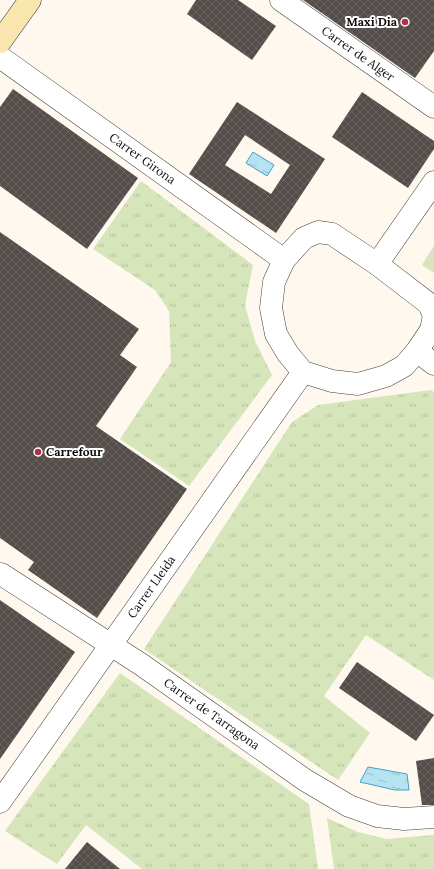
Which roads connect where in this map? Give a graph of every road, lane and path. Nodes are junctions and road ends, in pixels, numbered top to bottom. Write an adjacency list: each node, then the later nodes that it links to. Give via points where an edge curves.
1 (30, 0): 3 (main road)
2 (281, 0): 5 (street, Carrer de Alger)
3 (0, 42)
4 (0, 57): 7 (street, Carrer Girona)
5 (434, 108)
6 (434, 182): 8 (street)
7 (284, 260): 8 (street, via 304,238 318,232 332,234); 10 (street, via 274,282 271,308 276,334)
8 (377, 264): 9 (street, via 429,304 434,316)
9 (426, 357): 10 (street, via 386,376 358,384 332,381)
10 (303, 372): 12 (street, Carrer Lleida)
11 (1, 574): 12 (street, Carrer de Tarragona)
12 (111, 645): 13 (street, Carrer Lleida); 14 (street, Carrer de Tarragona, via 305,780 349,806 377,816 404,819)
13 (0, 802)
14 (434, 817)

